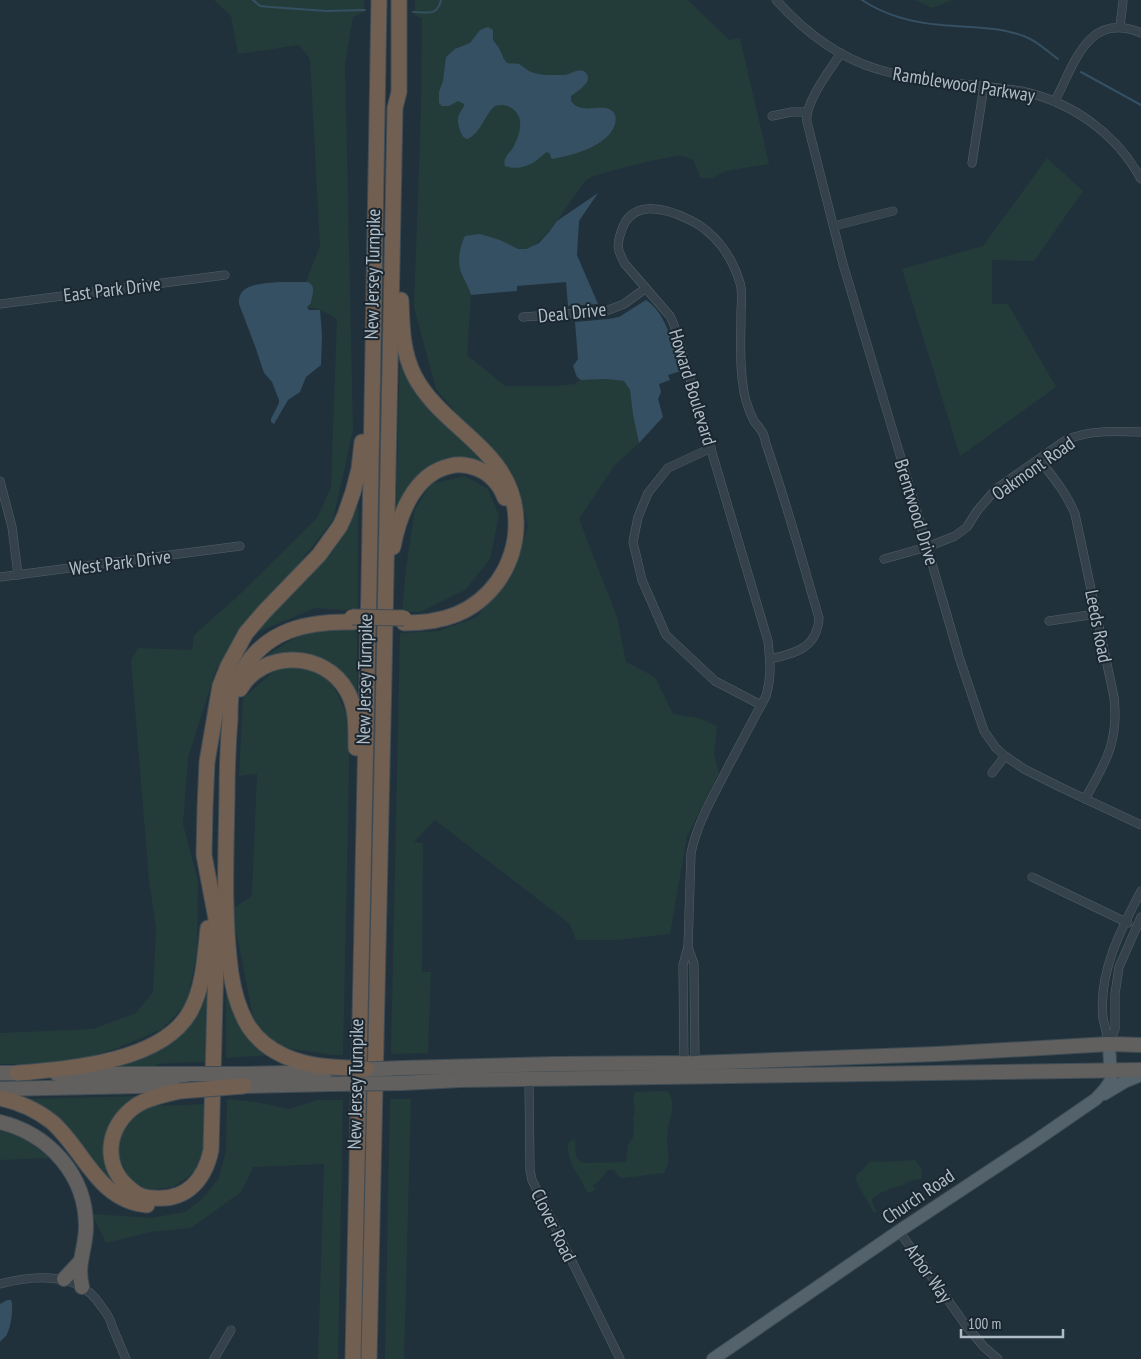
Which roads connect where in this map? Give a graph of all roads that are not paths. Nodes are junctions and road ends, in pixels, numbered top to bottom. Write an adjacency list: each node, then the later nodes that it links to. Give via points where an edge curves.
1 (379, 0): 13 (highway, New Jersey Turnpike)
2 (398, 0): 9 (highway, New Jersey Turnpike)
3 (776, 0): 7 (street, Ramblewood Parkway, via 812,34)
4 (1123, 1): 5 (street)
5 (1120, 27): 6 (street); 10 (street, via 1098,33 1085,44)
6 (1141, 33)
7 (841, 53): 8 (street, Ramblewood Parkway, via 890,72); 11 (street, via 815,93)
8 (984, 86): 10 (street, Ramblewood Parkway, via 1028,92); 14 (street)
9 (398, 92): 33 (highway, via 402,332 406,354 426,393 498,466 514,498 516,526 512,553 505,570 480,600 448,618 429,622); 36 (highway, New Jersey Turnpike, via 395,108)
10 (1054, 101): 15 (street, Ramblewood Parkway, via 1076,112 1105,134 1130,161)
11 (807, 112): 12 (street); 17 (street, Brentwood Drive)
12 (772, 116)
13 (376, 149): 39 (highway, via 368,217 362,447 353,492 345,515 327,546 254,623 239,644 220,686); 47 (highway, New Jersey Turnpike)
14 (972, 163)
15 (1141, 180)
16 (893, 211): 17 (street)
17 (834, 226): 27 (street, Brentwood Drive)
18 (225, 275): 20 (street, East Park Drive)
19 (646, 288): 21 (street, Deal Drive, via 624,304 606,311); 23 (street, Howard Boulevard, via 674,325); 35 (street, Howard Boulevard, via 625,264 617,246 625,221 644,209 673,213 704,228 718,240 741,284 743,386 754,422 766,444 819,618 813,640 792,654)
20 (0, 304)
21 (523, 317)
22 (1141, 432): 24 (street, Oakmont Road, via 1083,434 1066,440)
23 (711, 448): 35 (street, Howard Boulevard, via 768,640); 37 (street, via 668,468 648,492 633,542 642,580 666,634 715,681)
24 (1039, 459): 27 (street, Oakmont Road, via 996,489 967,527 955,536); 31 (street, Leeds Road, via 1072,507)
25 (0, 481): 29 (street)
26 (240, 546): 29 (street, West Park Drive)
27 (927, 547): 28 (street, Oakmont Road); 40 (street, Brentwood Drive, via 979,721 989,739)
28 (884, 560)
29 (18, 575): 30 (street, West Park Drive)
30 (0, 577)
31 (1096, 614): 34 (street); 42 (street, Leeds Road, via 1116,717 1109,752)
32 (353, 620): 33 (highway); 38 (highway, via 291,629 267,643 253,655 238,678 231,697); 39 (highway, via 302,619 264,636 235,670)
33 (404, 621): 36 (highway, via 459,606 482,590 501,564 509,537 509,509 504,493 494,480 474,467 461,465 440,469 422,482 408,503 396,531 392,551 389,660)
34 (1049, 621)
35 (770, 660): 37 (street, Howard Boulevard, via 770,681)
36 (384, 675): 79 (highway, New Jersey Turnpike)
37 (761, 705): 51 (street, Howard Boulevard, via 695,834 691,853)
38 (230, 718): 45 (highway); 47 (highway, via 242,684 258,670 276,662 312,662 331,672 341,682 355,714 358,841)
39 (214, 721): 45 (highway, via 207,762 204,855)
40 (1005, 756): 41 (street); 42 (street, Brentwood Drive)
41 (992, 773)
42 (1085, 799): 43 (street, Brentwood Drive)
43 (1141, 825)
44 (1032, 877): 49 (street)
45 (218, 889): 58 (highway, via 209,921 198,994 175,1031 152,1046 110,1060); 60 (highway, via 238,1006 250,1029 262,1042 284,1056); 65 (highway, via 210,1158 203,1174 180,1195 159,1199 136,1194 114,1168 111,1154 115,1130 137,1105); 67 (highway, via 222,923 218,1153 201,1189 186,1200 170,1205 144,1205 120,1197 102,1182 51,1122 28,1107)
46 (1141, 890): 49 (street)
47 (363, 894): 78 (highway, New Jersey Turnpike)
48 (1141, 917): 50 (street)
49 (1125, 922): 50 (street); 52 (street, via 1110,960 1105,985 1103,1018)
50 (1137, 927): 52 (street, via 1119,968 1115,1030)
51 (688, 947): 54 (street, Howard Boulevard, via 683,965); 54 (street, Howard Boulevard, via 694,964)
52 (1110, 1044): 53 (highway); 54 (highway); 57 (main road, Church Road)
53 (1141, 1046)
54 (690, 1063): 55 (highway, bridge); 62 (street, Howard Boulevard)
55 (366, 1068): 60 (highway, bridge)
56 (1141, 1070): 57 (highway)
57 (1111, 1071): 62 (highway); 68 (main road, Church Road, via 1109,1084)
58 (17, 1073): 59 (highway); 65 (highway)
59 (0, 1074)
60 (331, 1074): 63 (highway); 64 (highway, bridge, via 402,1083)
61 (1141, 1075): 68 (main road)
62 (690, 1077): 64 (highway)
63 (244, 1080): 65 (highway, bridge)
64 (529, 1080): 80 (street, Clover Road, via 532,1180)
65 (186, 1084): 66 (highway)
66 (0, 1089)
67 (0, 1098)
68 (1096, 1099): 70 (main road, Church Road)
69 (0, 1122): 71 (highway, via 45,1143 74,1177 86,1219)
70 (900, 1231): 81 (main road, Church Road); 82 (street, Arbor Way, via 967,1327)
71 (80, 1262): 72 (highway); 74 (highway)
72 (64, 1279): 73 (street, via 38,1278); 74 (street)
73 (0, 1284)
74 (82, 1287): 76 (street, via 98,1301 112,1322)
75 (231, 1330): 77 (street)
76 (126, 1359)
77 (214, 1359)
78 (353, 1359)
79 (369, 1359)
80 (620, 1359)
81 (713, 1359)
82 (998, 1359)

